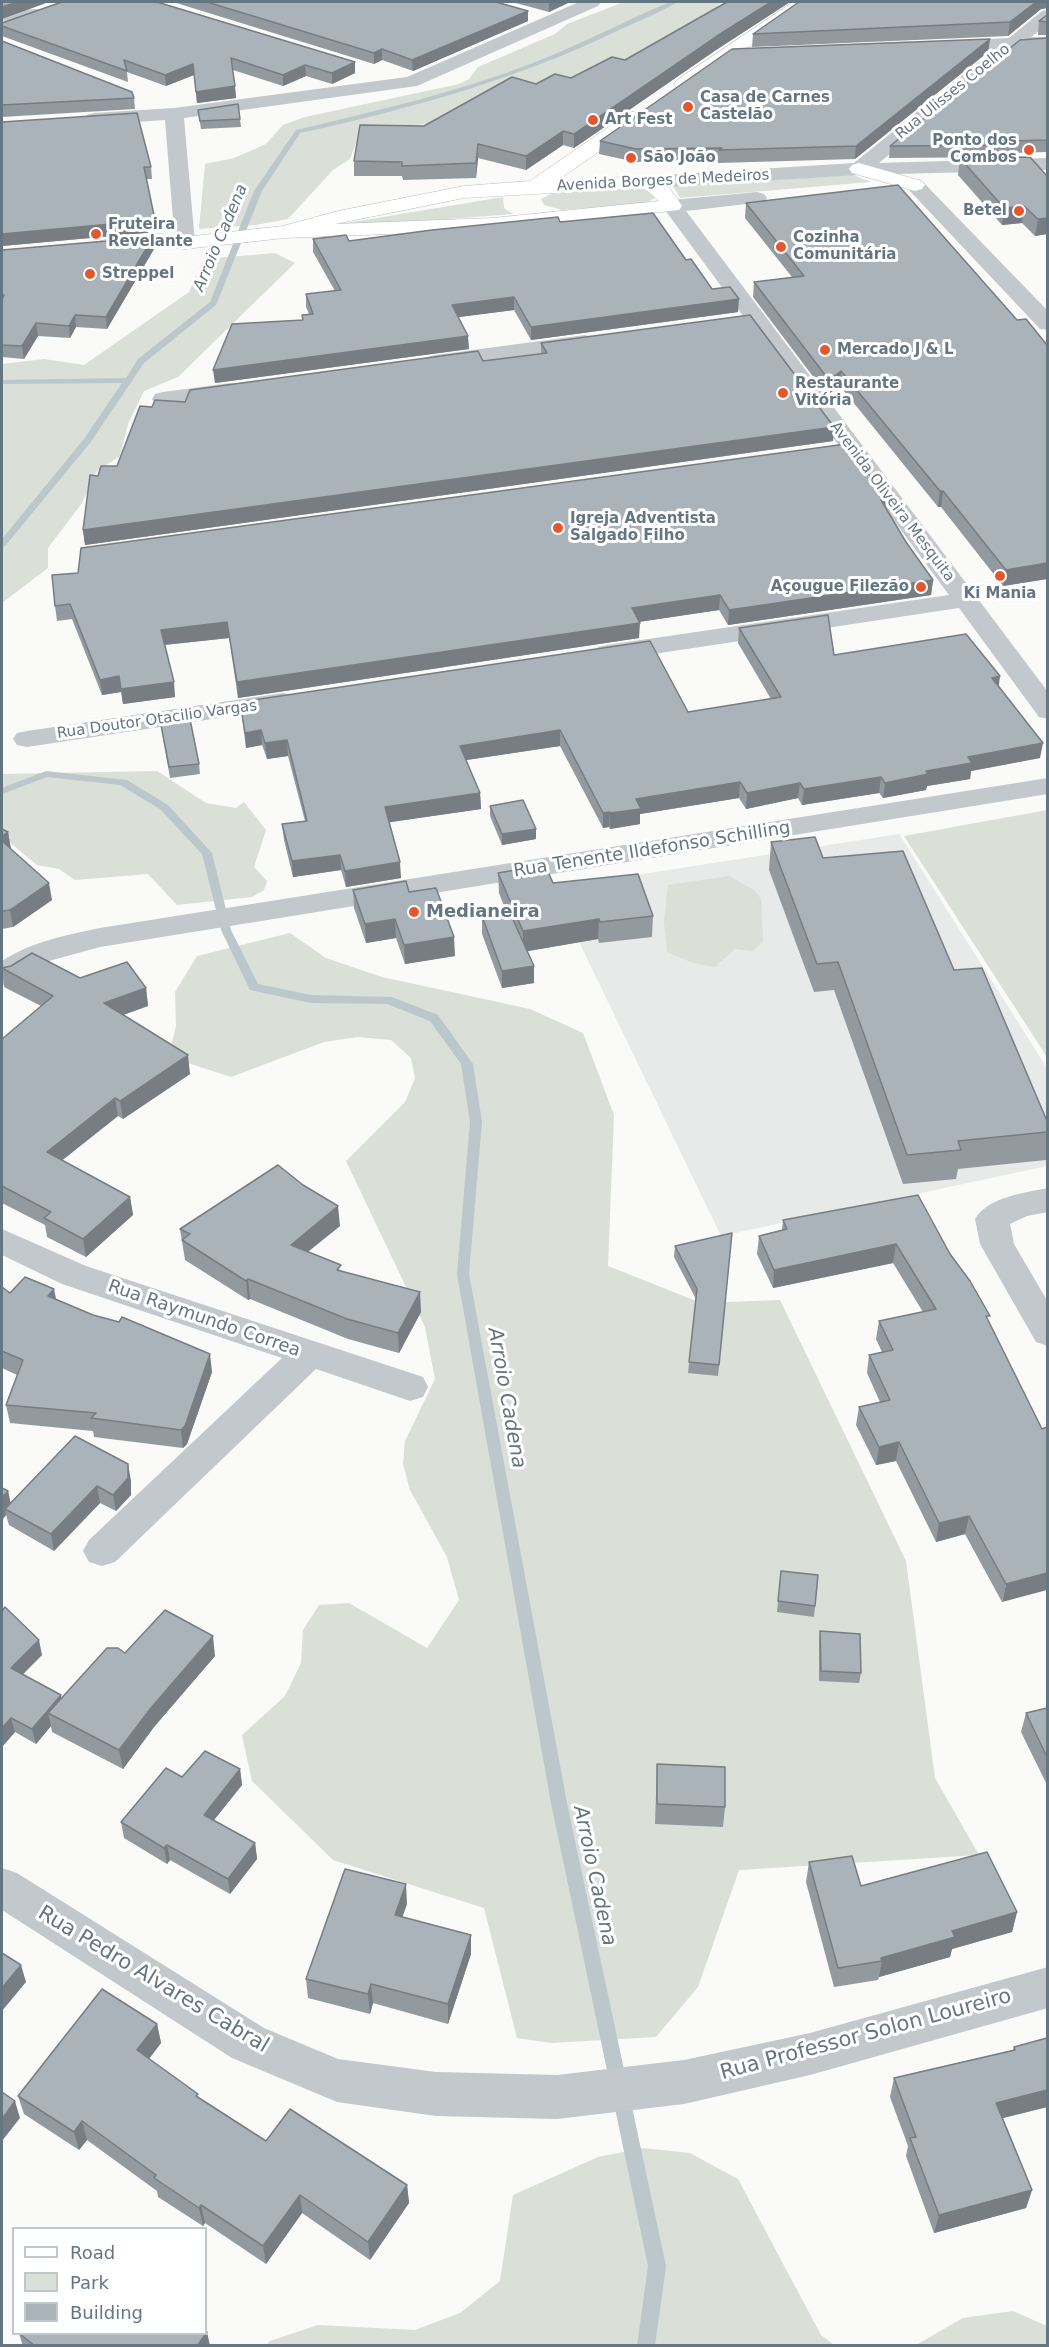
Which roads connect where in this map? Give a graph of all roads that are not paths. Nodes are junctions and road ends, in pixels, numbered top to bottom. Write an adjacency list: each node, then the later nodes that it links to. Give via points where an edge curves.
1 (592, 2): 6 (street)
2 (804, 2): 12 (main road)
3 (529, 14): 6 (street)
4 (1047, 15): 9 (street, Rua Ulisses Coelho)
5 (2, 16): 7 (street, via 42,12)
6 (550, 20): 14 (street)
7 (2, 27)
8 (1047, 42): 9 (street)
9 (1014, 43): 10 (street); 21 (street, Rua Ulisses Coelho)
10 (933, 46)
11 (759, 53): 12 (street)
12 (724, 55): 15 (main road)
13 (369, 70): 14 (street)
14 (411, 82): 18 (street)
15 (669, 94)
16 (144, 97): 18 (street)
17 (650, 107): 25 (main road)
18 (174, 114): 19 (street); 31 (street)
19 (70, 120)
20 (1047, 164): 21 (street, Avenida Borges de Medeiros)
21 (859, 169): 23 (street, Avenida Borges de Medeiros); 24 (main road)
22 (1047, 174): 24 (street)
23 (648, 182): 25 (main road, Avenida Borges de Medeiros); 28 (main road, via 664,193)
24 (915, 185): 26 (street); 35 (street)
25 (534, 187): 29 (main road, via 525,194 524,203); 30 (main road, Avenida Borges de Medeiros, via 464,192)
26 (856, 190)
27 (774, 196): 28 (street, Avenida Borges de Medeiros)
28 (672, 206): 29 (main road, Avenida Borges de Medeiros); 33 (street, Avenida Oliveira Mesquita)
29 (547, 219): 30 (main road, Avenida Borges de Medeiros)
30 (284, 232): 31 (main road, Avenida Borges de Medeiros)
31 (193, 242): 32 (main road, Avenida Borges de Medeiros, via 167,251)
32 (94, 252)
33 (756, 319): 34 (street); 40 (street, Avenida Oliveira Mesquita)
34 (732, 322)
35 (1047, 324)
36 (602, 340): 37 (street)
37 (412, 365)
38 (246, 387): 39 (street)
39 (164, 399)
40 (852, 448): 41 (street); 42 (street, Avenida Oliveira Mesquita)
41 (828, 451)
42 (964, 600): 43 (street); 45 (street, Avenida Oliveira Mesquita)
43 (586, 656)
44 (302, 698): 46 (street, Rua Doutor Otacilio Vargas)
45 (1047, 711)
46 (27, 739)
47 (1047, 786): 48 (street, Rua Tenente Ildefonso Schilling, via 63,945)
48 (2, 975)
49 (1047, 1200): 51 (street, via 1019,1206 992,1219 997,1244)
50 (2, 1241): 52 (street, Rua Raymundo Correa, via 74,1275)
51 (1047, 1333)
52 (309, 1354): 53 (street, Rua Raymundo Correa); 54 (street)
53 (410, 1388)
54 (102, 1551)
55 (2, 1887): 57 (street, Rua Pedro Alvares Cabral, via 248,2043 337,2080 436,2094 556,2097)
56 (1047, 1987): 57 (street, Rua Professor Solon Loureiro, via 810,2054)
57 (684, 2082)

